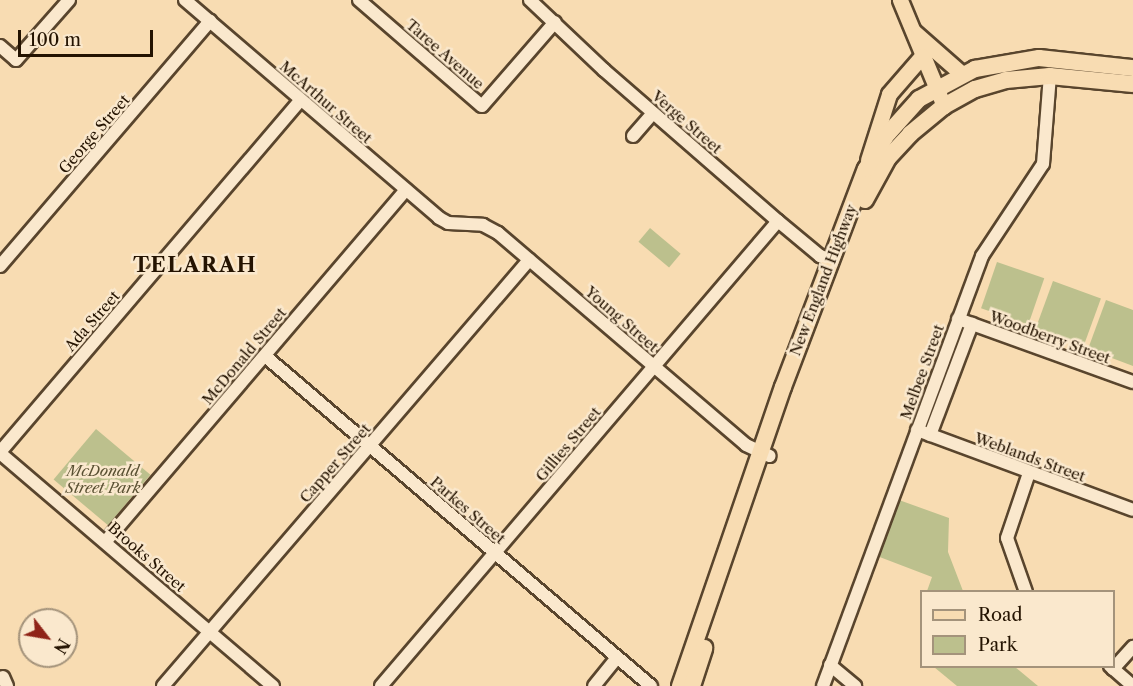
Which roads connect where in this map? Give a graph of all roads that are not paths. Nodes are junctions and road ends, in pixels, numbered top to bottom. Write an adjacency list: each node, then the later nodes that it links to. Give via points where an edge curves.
1 (69, 0): 9 (street, via 16,60)
2 (185, 0): 6 (street, McArthur Street)
3 (359, 0): 7 (street, Taree Avenue, via 482,106)
4 (530, 0): 7 (street, Verge Street)
5 (900, 0): 8 (main road)
6 (210, 21): 16 (street, McArthur Street); 26 (street, George Street)
7 (555, 22): 18 (street, Verge Street)
8 (911, 30): 10 (main road); 12 (main road)
9 (0, 46)
10 (922, 56): 15 (main road); 20 (main road, via 890,94)
11 (1133, 68): 12 (highway, New England Highway, via 1030,58)
12 (962, 74): 15 (highway, New England Highway)
13 (1050, 76): 14 (highway, New England Highway); 17 (highway, New England Highway, via 1006,80 975,89); 27 (street, Melbee Street, via 1043,164 986,250)
14 (1133, 84)
15 (935, 88): 17 (main road); 20 (highway, New England Highway, via 895,125)
16 (301, 100): 21 (street, McArthur Street); 35 (street, Ada Street)
17 (944, 106): 36 (highway, New England Highway, via 898,146 873,182)
18 (653, 113): 19 (street); 22 (street, Verge Street)
19 (633, 136)
20 (866, 169): 25 (highway, New England Highway)
21 (406, 190): 23 (street, McArthur Street); 29 (street, McDonald Street)
22 (778, 221): 25 (street, Verge Street, via 820,256); 30 (street, Gillies Street)
23 (448, 223): 24 (street, Young Street, via 483,225)
24 (530, 260): 30 (street, Young Street); 34 (street, Capper Street)
25 (831, 260): 36 (highway, New England Highway)
26 (0, 266)
27 (958, 319): 28 (street, Woodberry Street); 32 (street, Melbee Street)
28 (972, 324): 31 (street, Woodberry Street); 33 (street, Melbee Street)
29 (265, 356): 34 (street, Parkes Street); 39 (street, McDonald Street)
30 (654, 366): 36 (street, Young Street); 40 (street, Gillies Street)
31 (1133, 382)
32 (917, 430): 33 (street, Weblands Street); 46 (street, Melbee Street)
33 (930, 435): 37 (street, Weblands Street)
34 (370, 447): 40 (street, Parkes Street); 42 (street, Capper Street)
35 (0, 452): 39 (street, Brooks Street)
36 (764, 454): 53 (highway, New England Highway); 54 (highway, New England Highway)
37 (1029, 473): 38 (street, Weblands Street); 41 (street, via 1007,538)
38 (1133, 510)
39 (106, 541): 42 (street, Brooks Street)
40 (495, 553): 44 (street, Parkes Street); 50 (street, Gillies Street)
41 (1026, 590)
42 (210, 632): 48 (street, Capper Street); 49 (street, Brooks Street)
43 (1133, 647): 45 (street)
44 (617, 658): 51 (street); 52 (street, Parkes Street)
45 (1115, 664)
46 (830, 665): 55 (street, Melbee Street); 56 (street)
47 (1111, 668): 57 (street)
48 (163, 686)
49 (273, 686)
50 (381, 686)
51 (594, 686)
52 (651, 686)
53 (680, 686)
54 (693, 686)
55 (823, 686)
56 (855, 686)
57 (1133, 686)

